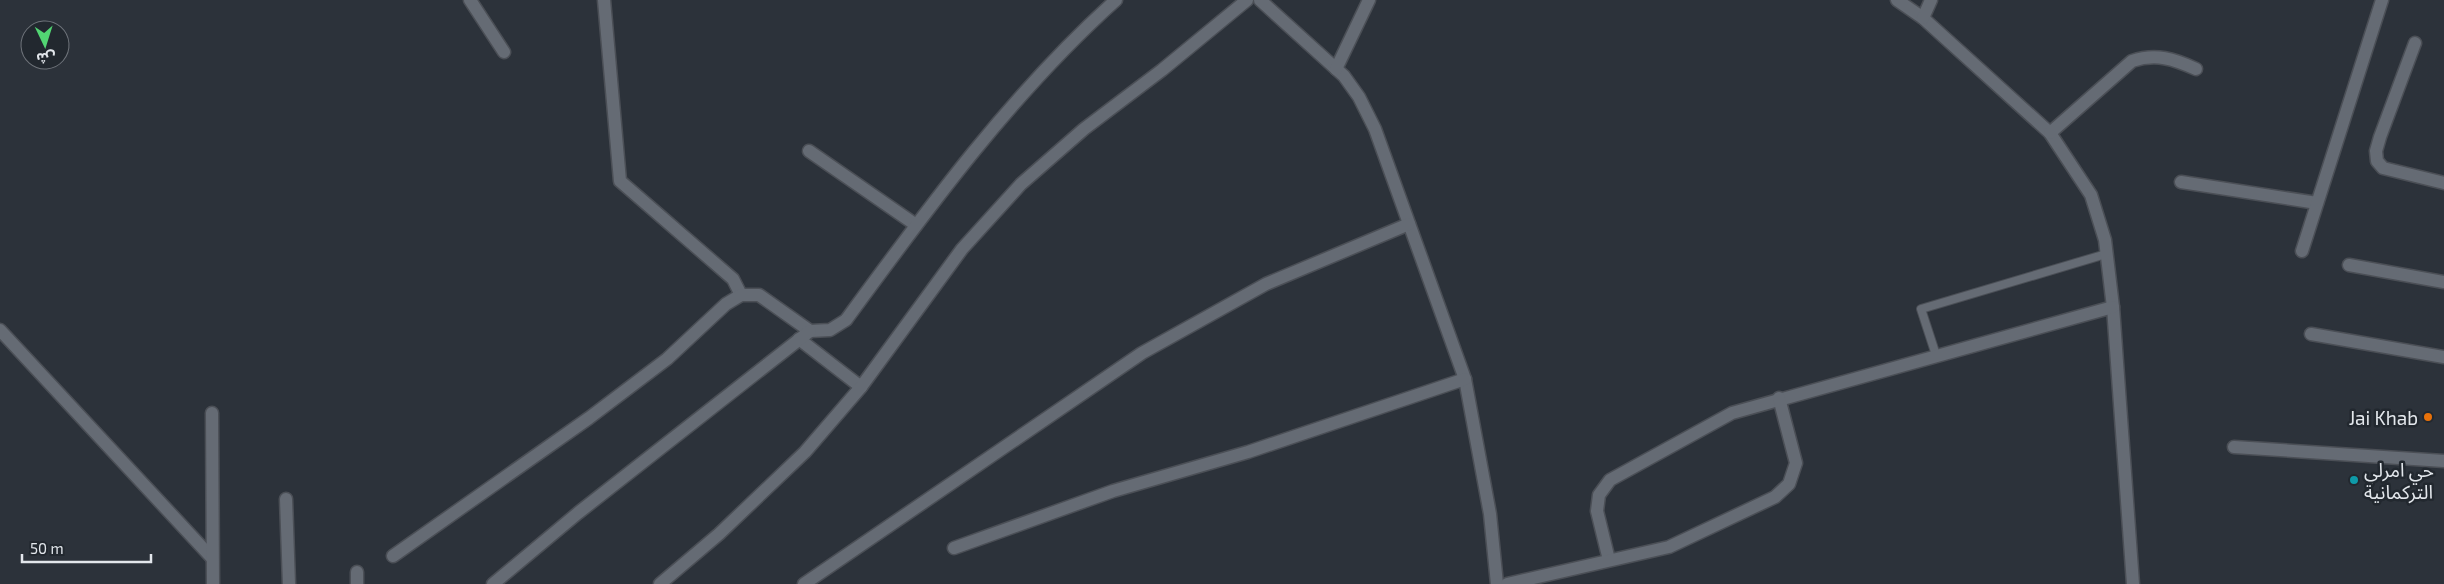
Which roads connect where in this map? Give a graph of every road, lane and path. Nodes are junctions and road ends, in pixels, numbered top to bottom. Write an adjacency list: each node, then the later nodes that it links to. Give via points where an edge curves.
1 (470, 0): 12 (street)
2 (604, 0): 26 (street, via 620,181 733,279)
3 (1116, 0): 21 (street, via 1078,34 999,123)
4 (1247, 0): 35 (street, via 1084,130 1022,184 962,249)
5 (1260, 0): 13 (street)
6 (1369, 0): 13 (street)
7 (1897, 0): 10 (street)
8 (1931, 0): 10 (street)
9 (2382, 0): 19 (street)
10 (1923, 18): 15 (street)
11 (2415, 43): 18 (street, via 2380,137 2377,161 2383,168)
12 (504, 52)
13 (1336, 69): 20 (street, via 1359,97 1375,129)
14 (2196, 69): 15 (street, via 2172,58 2146,56 2132,61)
15 (2050, 133): 23 (street, via 2091,195)
16 (809, 151): 21 (street)
17 (2181, 182): 19 (street)
18 (2444, 183)
19 (2317, 203): 22 (street)
20 (1409, 224): 34 (street); 49 (street, via 1266,284 1142,353)
21 (916, 225): 29 (street, via 846,320 830,330)
22 (2302, 251)
23 (2106, 254): 27 (street); 32 (lane, via 1921,310)
24 (2349, 265): 25 (street)
25 (2444, 282)
26 (741, 295): 29 (street, via 759,295); 42 (street, via 726,304 667,359 589,418)
27 (2113, 307): 32 (street); 52 (street)
28 (0, 330): 43 (street)
29 (810, 331): 31 (street)
30 (2311, 334): 33 (street)
31 (799, 339): 35 (street); 47 (street, via 578,512)
32 (1936, 355): 36 (street)
33 (2444, 357)
34 (1465, 379): 41 (street, via 1248,452 1113,491); 50 (street, via 1490,514)
35 (861, 387): 48 (street, via 805,452 719,534)
36 (1779, 398): 44 (street, via 1732,413 1610,480 1599,495 1597,511); 44 (street, via 1796,463 1789,484 1775,497 1669,547)
37 (212, 413): 43 (street)
38 (2234, 447): 39 (street)
39 (2444, 461)
40 (286, 499): 46 (street)
41 (954, 548)
42 (393, 556)
43 (212, 558): 45 (street)
44 (1609, 560): 51 (street)
45 (212, 584)
46 (288, 584)
47 (493, 584)
48 (660, 584)
49 (804, 584)
50 (1497, 584)
51 (1507, 584)
52 (2133, 584)

